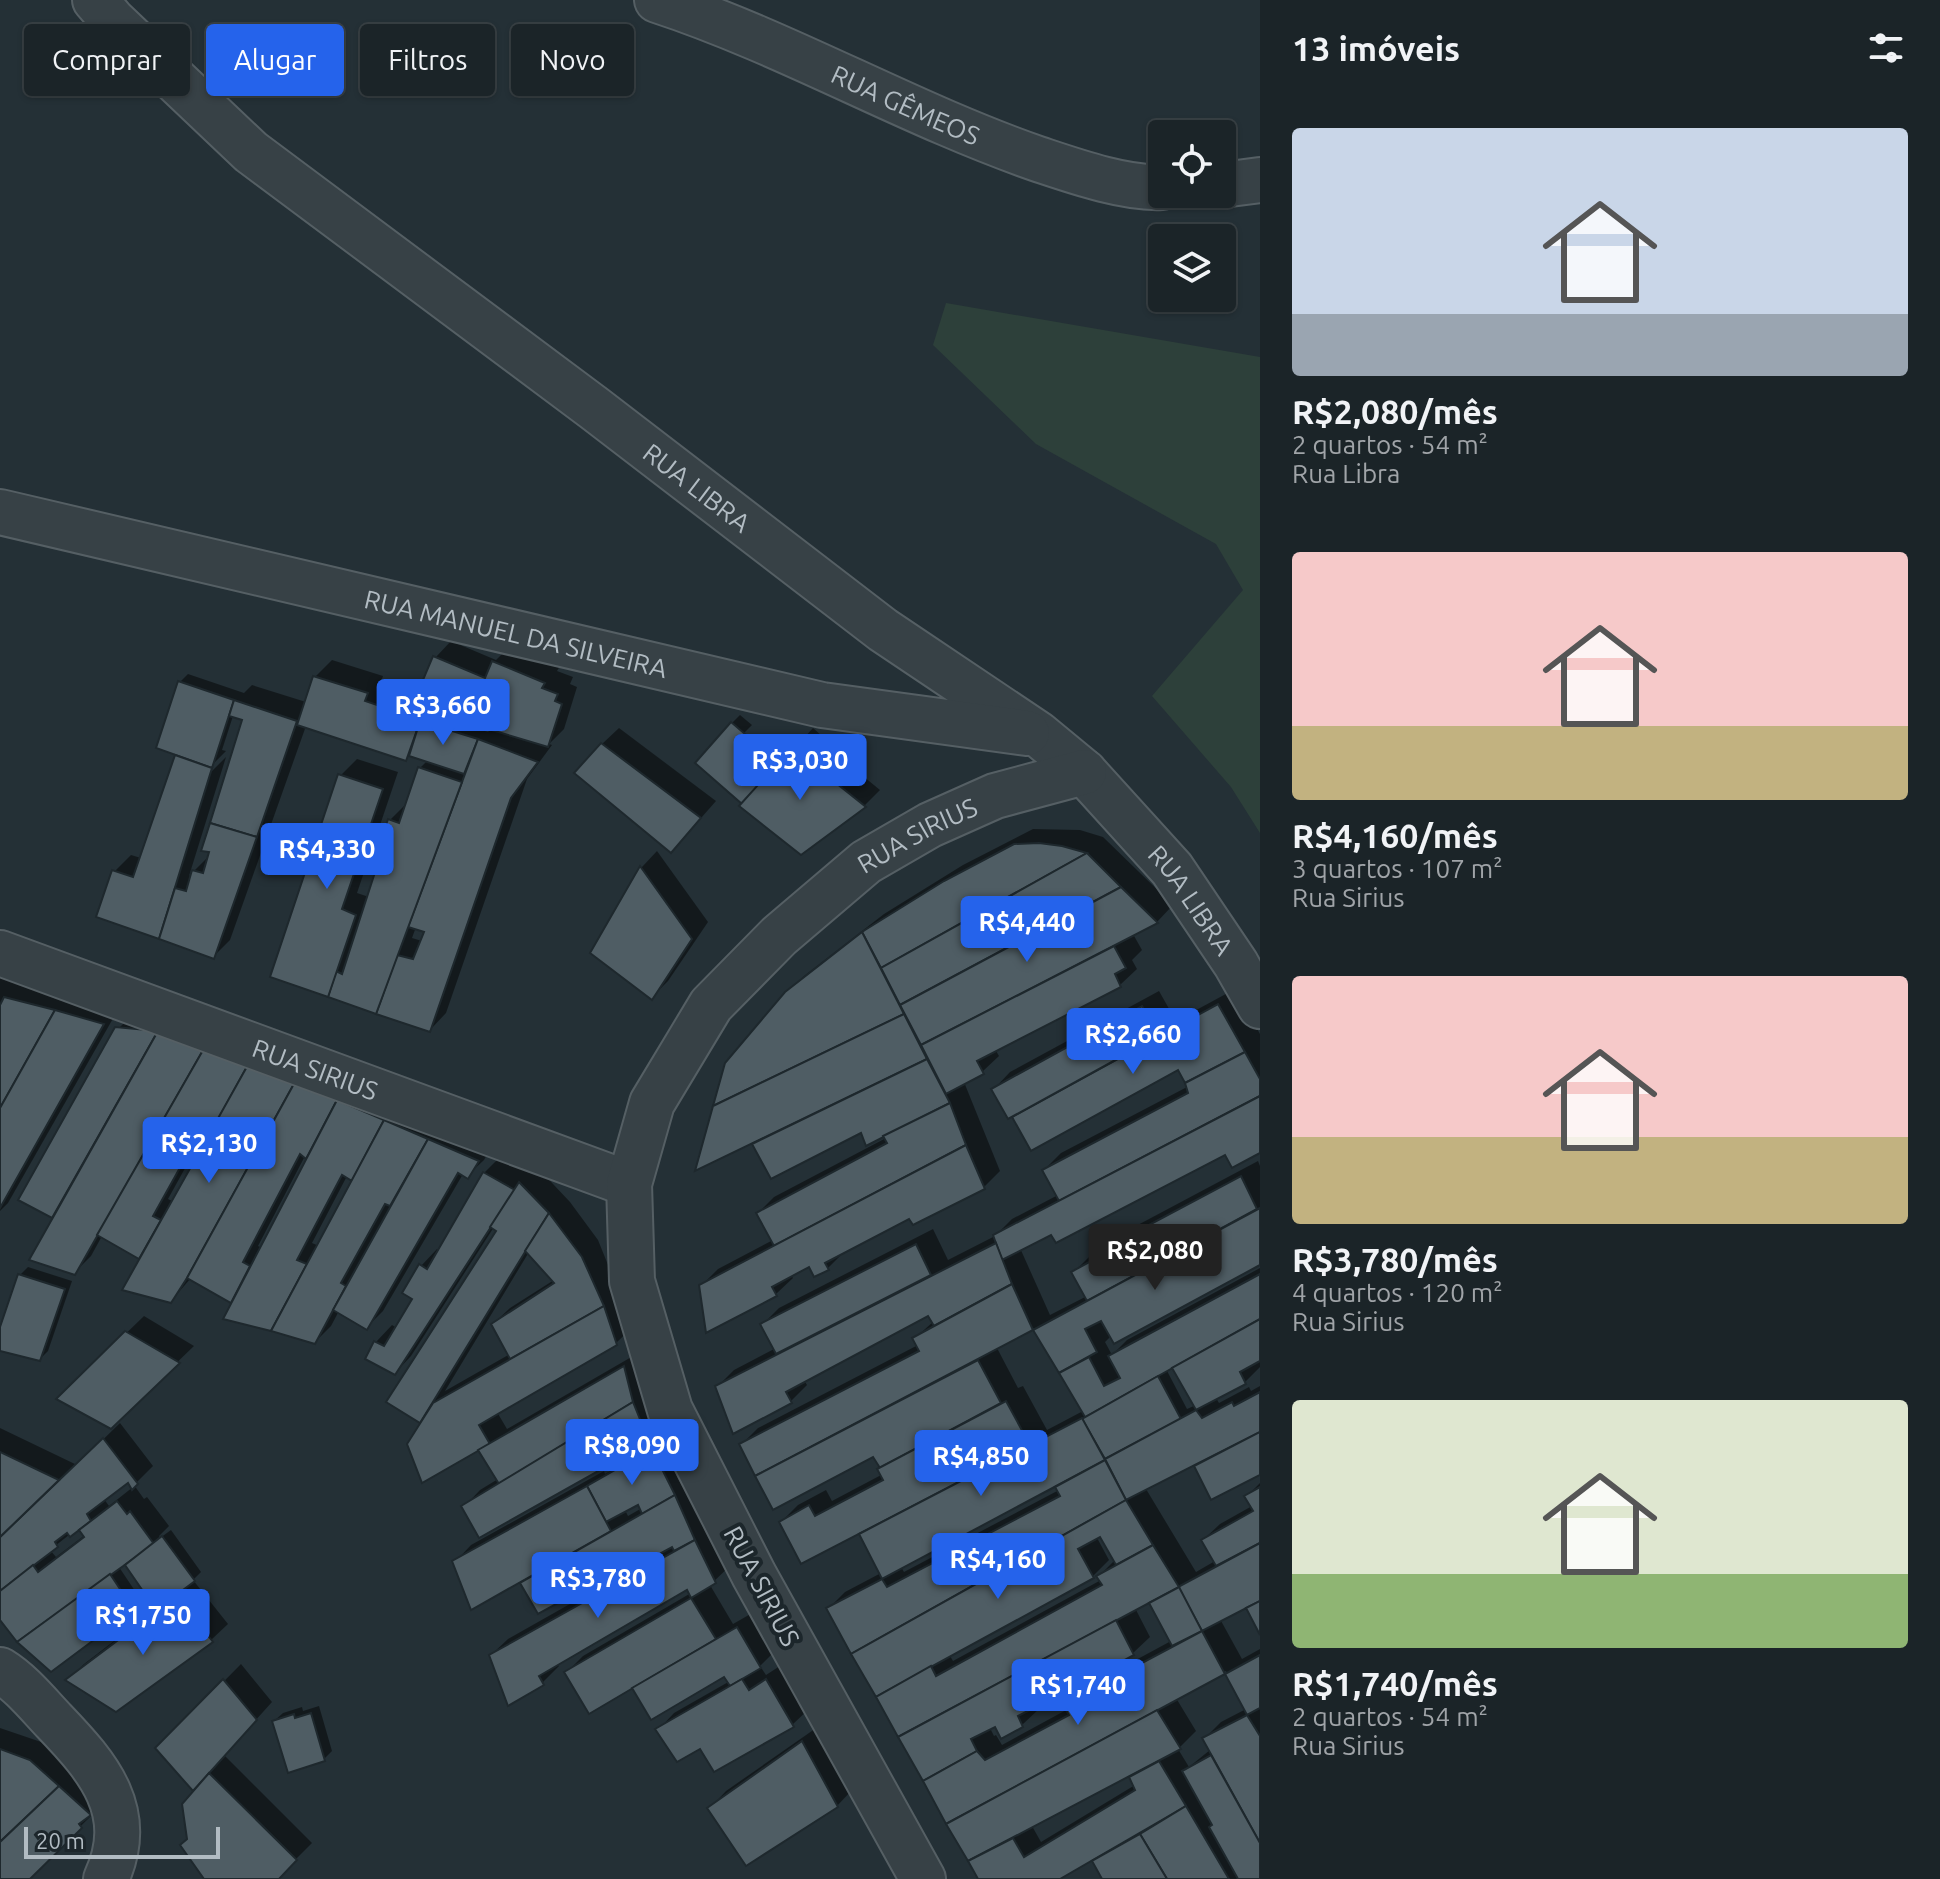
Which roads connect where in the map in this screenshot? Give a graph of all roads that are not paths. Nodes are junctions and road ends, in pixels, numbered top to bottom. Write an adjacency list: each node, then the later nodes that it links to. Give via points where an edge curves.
1 (95, 0): 7 (street, RUA LIBRA, via 251,152 883,630)
2 (657, 0): 5 (street, RUA GÊMEOS, via 998,145 1085,175)
3 (1260, 180): 4 (street)
4 (1236, 183)
5 (1148, 185)
6 (0, 512): 7 (street, RUA MANUEL DA SILVEIRA, via 822,705)
7 (1038, 734): 8 (street, RUA LIBRA)
8 (1084, 772): 10 (street, RUA LIBRA, via 1172,869); 11 (street, RUA SIRIUS, via 995,796 930,825 866,862 779,936 711,1005 652,1103)
9 (0, 953): 11 (street, RUA SIRIUS)
10 (1260, 1006)
11 (629, 1184): 14 (street, RUA SIRIUS, via 632,1281 670,1410 754,1575)
12 (0, 1670): 13 (street, via 84,1752 105,1783 118,1833 115,1861)
13 (106, 1879)
14 (923, 1879)

